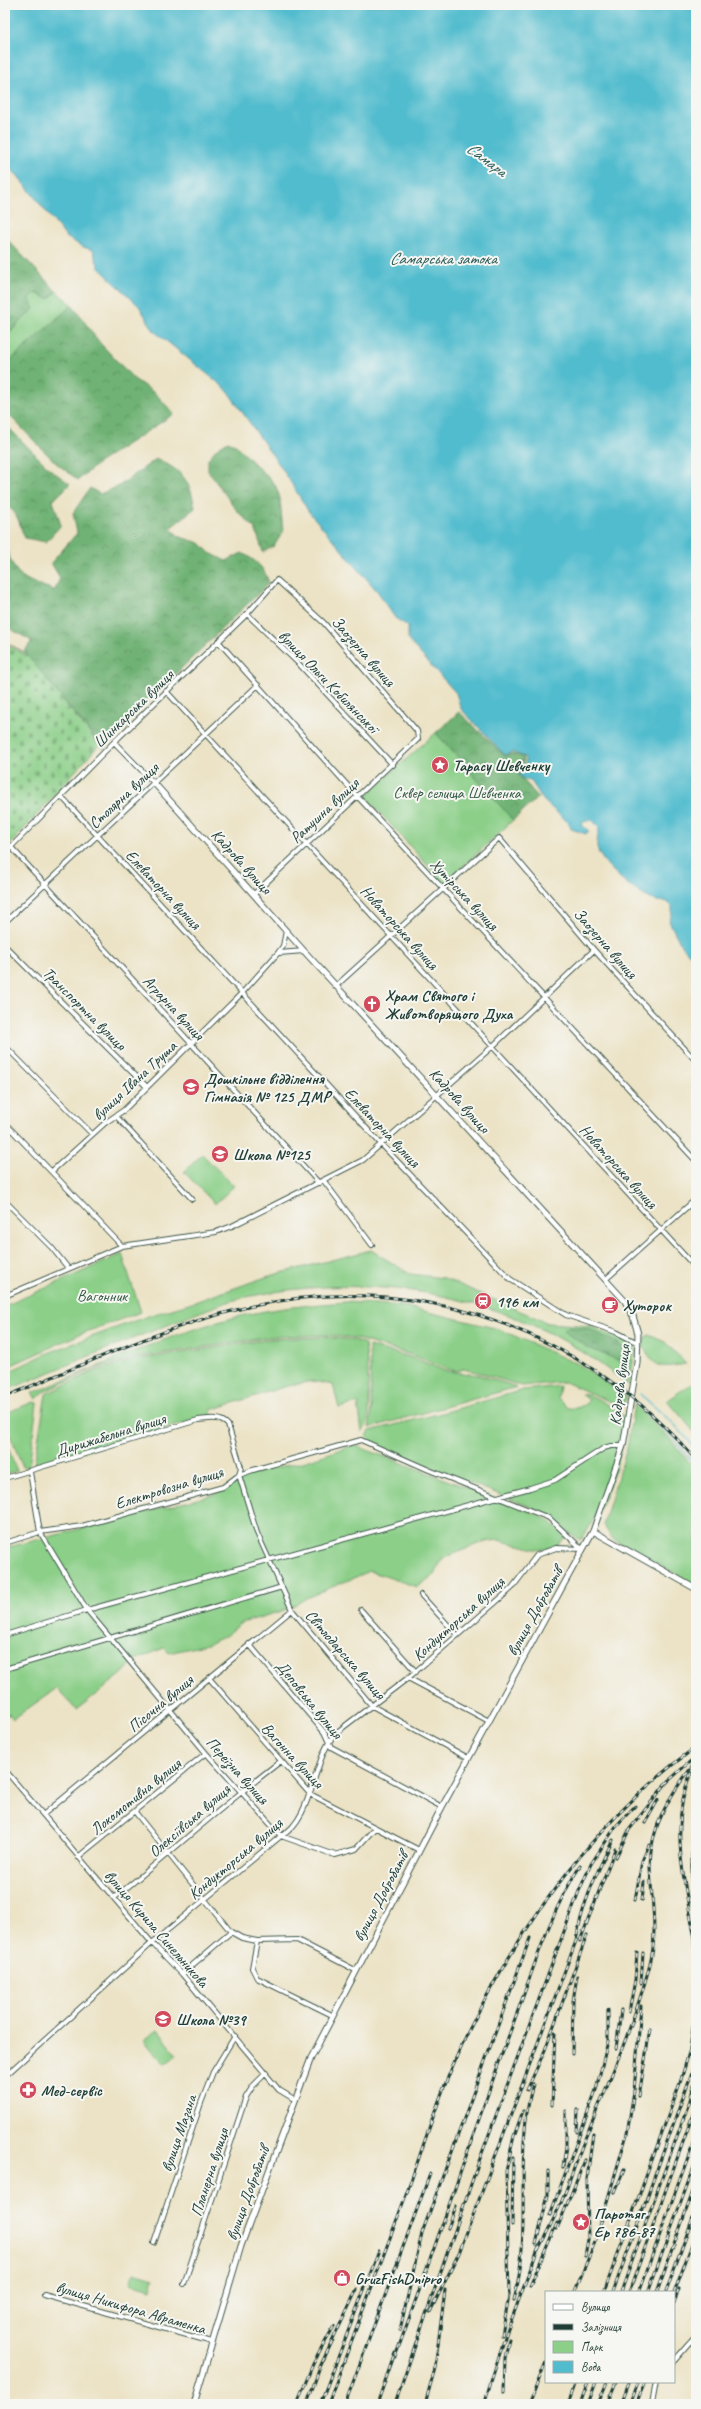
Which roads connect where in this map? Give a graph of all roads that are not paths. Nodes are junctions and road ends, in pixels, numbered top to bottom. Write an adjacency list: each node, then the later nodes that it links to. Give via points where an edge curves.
1 (278, 580): 2 (street, Шинкарська вулиця); 8 (street, Заозерна вулиця, via 324,623 416,731 418,739)
2 (247, 614): 3 (street, Шинкарська вулиця); 9 (street, вулиця Ольги Кобилянської, via 298,663)
3 (218, 641): 4 (street, Хутірська вулиця); 5 (street, Шинкарська вулиця)
4 (258, 685): 6 (street, Столярна вулиця); 12 (street, Хутірська вулиця)
5 (166, 691): 6 (street, Новаторська вулиця); 7 (street, Шинкарська вулиця)
6 (205, 734): 10 (street, Столярна вулиця); 14 (street, Новаторська вулиця)
7 (114, 742): 10 (street, Кадрова вулиця); 11 (street, Шинкарська вулиця)
8 (413, 746): 9 (street, Ратушна вулиця)
9 (393, 765): 12 (street, Ратушна вулиця)
10 (154, 783): 13 (street, Столярна вулиця); 19 (street, Кадрова вулиця)
11 (61, 796): 13 (street, Елеваторна вулиця); 15 (street, Шинкарська вулиця)
12 (357, 796): 14 (street, Ратушна вулиця); 18 (street, Хутірська вулиця)
13 (98, 836): 17 (street, Столярна вулиця); 28 (street, Елеваторна вулиця)
14 (307, 843): 19 (street, Ратушна вулиця); 22 (street, Новаторська вулиця)
15 (11, 847): 16 (street, Шинкарська вулиця); 17 (street, Аграрна вулиця)
16 (5, 853)
17 (46, 884): 20 (street, Столярна вулиця); 30 (street, Аграрна вулиця)
18 (444, 889): 22 (street); 24 (street, Заозерна вулиця, via 496,839 501,839); 29 (street, Хутірська вулиця)
19 (254, 894): 21 (street, Кадрова вулиця)
20 (5, 922)
21 (286, 931): 25 (street, Кадрова вулиця); 26 (street, вулиця Івана Труша, via 283,946)
22 (392, 937): 27 (street); 32 (street, Новаторська вулиця)
23 (5, 946): 34 (street, Транспортна вулиця)
24 (594, 950): 29 (street); 33 (street, Заозерна вулиця)
25 (304, 951): 26 (street); 27 (street, Кадрова вулиця)
26 (278, 953): 28 (street, вулиця Івана Труша)
27 (337, 985): 35 (street, Кадрова вулиця)
28 (243, 992): 30 (street, вулиця Івана Труша); 39 (street, Елеваторна вулиця)
29 (544, 996): 32 (street); 40 (street, Хутірська вулиця)
30 (191, 1043): 34 (street, вулиця Івана Труша); 42 (street, Аграрна вулиця)
31 (5, 1046): 38 (street)
32 (493, 1046): 35 (street); 46 (street, Новаторська вулиця)
33 (696, 1061)
34 (147, 1087): 36 (street, вулиця Івана Труша)
35 (437, 1094): 39 (street); 51 (street, Кадрова вулиця)
36 (116, 1116): 38 (street, вулиця Івана Труша); 43 (street)
37 (5, 1122): 41 (street)
38 (92, 1134): 41 (street, вулиця Івана Труша)
39 (381, 1144): 42 (street, via 355,1166); 53 (street, Елеваторна вулиця, via 510,1279 566,1315 616,1332)
40 (696, 1161)
41 (52, 1171): 48 (street)
42 (322, 1182): 47 (street, Аграрна вулиця); 48 (street, via 227,1228)
43 (192, 1199)
44 (696, 1199): 46 (street)
45 (5, 1201): 49 (street, via 52,1248)
46 (661, 1230): 50 (street, Новаторська вулиця); 51 (street)
47 (372, 1245)
48 (122, 1246): 49 (street)
49 (68, 1268): 52 (street)
50 (696, 1268)
51 (606, 1280): 53 (street, Кадрова вулиця, via 630,1309)
52 (5, 1296)
53 (638, 1343): 55 (street, Кадрова вулиця)
54 (223, 1421): 56 (street, Дирижабельна вулиця, via 210,1418 198,1420 78,1455); 57 (street, Світлодарська вулиця, via 228,1425 241,1466)
55 (623, 1446): 59 (street, via 604,1448 555,1480); 60 (street, Кадрова вулиця)
56 (30, 1472): 58 (street, Дирижабельна вулиця); 61 (street)
57 (239, 1475): 59 (street, Електровозна вулиця, via 361,1440); 61 (street, Електровозна вулиця, via 223,1487 168,1503 82,1526); 64 (street, Світлодарська вулиця, via 257,1533)
58 (5, 1478)
59 (495, 1496): 63 (street, via 549,1518); 64 (street)
60 (593, 1531): 63 (street, вулиця Добробатів); 66 (street)
61 (40, 1532): 62 (street, Електровозна вулиця); 68 (street, Переїзна вулиця)
62 (5, 1543)
63 (582, 1549): 72 (street, Кондукторська вулиця, via 556,1548 537,1556 512,1588); 81 (street, вулиця Добробатів)
64 (270, 1559): 65 (street, Світлодарська вулиця); 68 (street)
65 (282, 1587): 69 (street, Світлодарська вулиця); 73 (street)
66 (696, 1589)
67 (421, 1595): 72 (street)
68 (87, 1610): 71 (street); 73 (street, Переїзна вулиця)
69 (292, 1610): 74 (street, Пісочна вулиця); 79 (street, Світлодарська вулиця)
70 (361, 1610): 76 (street)
71 (5, 1635)
72 (457, 1635): 76 (street, Кондукторська вулиця)
73 (109, 1638): 75 (street); 80 (street, Переїзна вулиця)
74 (250, 1644): 77 (street, Пісочна вулиця); 82 (street, Деповська вулиця, via 324,1732)
75 (5, 1669)
76 (416, 1672): 78 (street, Кондукторська вулиця)
77 (209, 1678): 80 (street, Пісочна вулиця); 85 (street, Вагонна вулиця)
78 (408, 1678): 79 (street, Кондукторська вулиця); 81 (street)
79 (372, 1706): 82 (street, Кондукторська вулиця, via 337,1732); 84 (street, Світлодарська вулиця)
80 (171, 1709): 83 (street, Переїзна вулиця); 91 (street, Пісочна вулиця)
81 (489, 1721): 84 (street, вулиця Добробатів)
82 (329, 1742): 88 (street, Кондукторська вулиця); 89 (street, Деповська вулиця, via 336,1750)
83 (206, 1753): 87 (street, Переїзна вулиця); 90 (street, Локомотивна вулиця)
84 (468, 1758): 89 (street, вулиця Добробатів)
85 (281, 1761): 87 (street, Олексіївська вулиця); 88 (street, Вагонна вулиця)
86 (5, 1770): 91 (street, вулиця Кирила Синельникова)
87 (241, 1791): 93 (street, Переїзна вулиця); 95 (street, Олексіївська вулиця)
88 (310, 1794): 92 (street, Вагонна вулиця); 93 (street, Кондукторська вулиця, via 290,1832)
89 (442, 1807): 94 (street, вулиця Добробатів)
90 (135, 1812): 95 (street); 96 (street, Локомотивна вулиця)
91 (44, 1814): 96 (street, вулиця Кирила Синельникова)
92 (375, 1828): 93 (street, Переїзна вулиця, via 356,1849 335,1854); 94 (street, Вагонна вулиця)
93 (282, 1836): 98 (street, Кондукторська вулиця)
94 (419, 1850): 102 (street, вулиця Добробатів)
95 (168, 1855): 97 (street, Олексіївська вулиця); 98 (street)
96 (78, 1856): 97 (street, вулиця Кирила Синельникова)
97 (114, 1898): 101 (street, вулиця Кирила Синельникова)
98 (206, 1900): 99 (street); 101 (street, Кондукторська вулиця)
99 (231, 1932): 100 (street); 103 (street)
100 (256, 1941): 102 (street, via 297,1940); 104 (street, via 252,1968 257,1978)
101 (152, 1943): 103 (street, вулиця Кирила Синельникова); 107 (street, Кондукторська вулиця)
102 (356, 1970): 104 (street, вулиця Добробатів)
103 (182, 1974): 105 (street, вулиця Кирила Синельникова)
104 (332, 2016): 108 (street, вулиця Добробатів)
105 (235, 2036): 106 (street, вулиця Кирила Синельникова); 109 (street, вулиця Мазана, via 213,2072 200,2103)
106 (266, 2074): 108 (street, вулиця Кирила Синельникова, via 279,2090); 110 (street, Планерна вулиця, via 253,2086 246,2098)
107 (5, 2076)
108 (294, 2099): 113 (street, вулиця Добробатів, via 241,2246)
109 (154, 2243)
110 (184, 2284)
111 (44, 2294): 113 (street, вулиця Никифора Авраменка)
112 (696, 2336): 114 (street)
113 (212, 2342): 116 (street, вулиця Добробатів)
114 (675, 2360)
115 (656, 2383): 117 (street)
116 (194, 2404)
117 (652, 2404)

